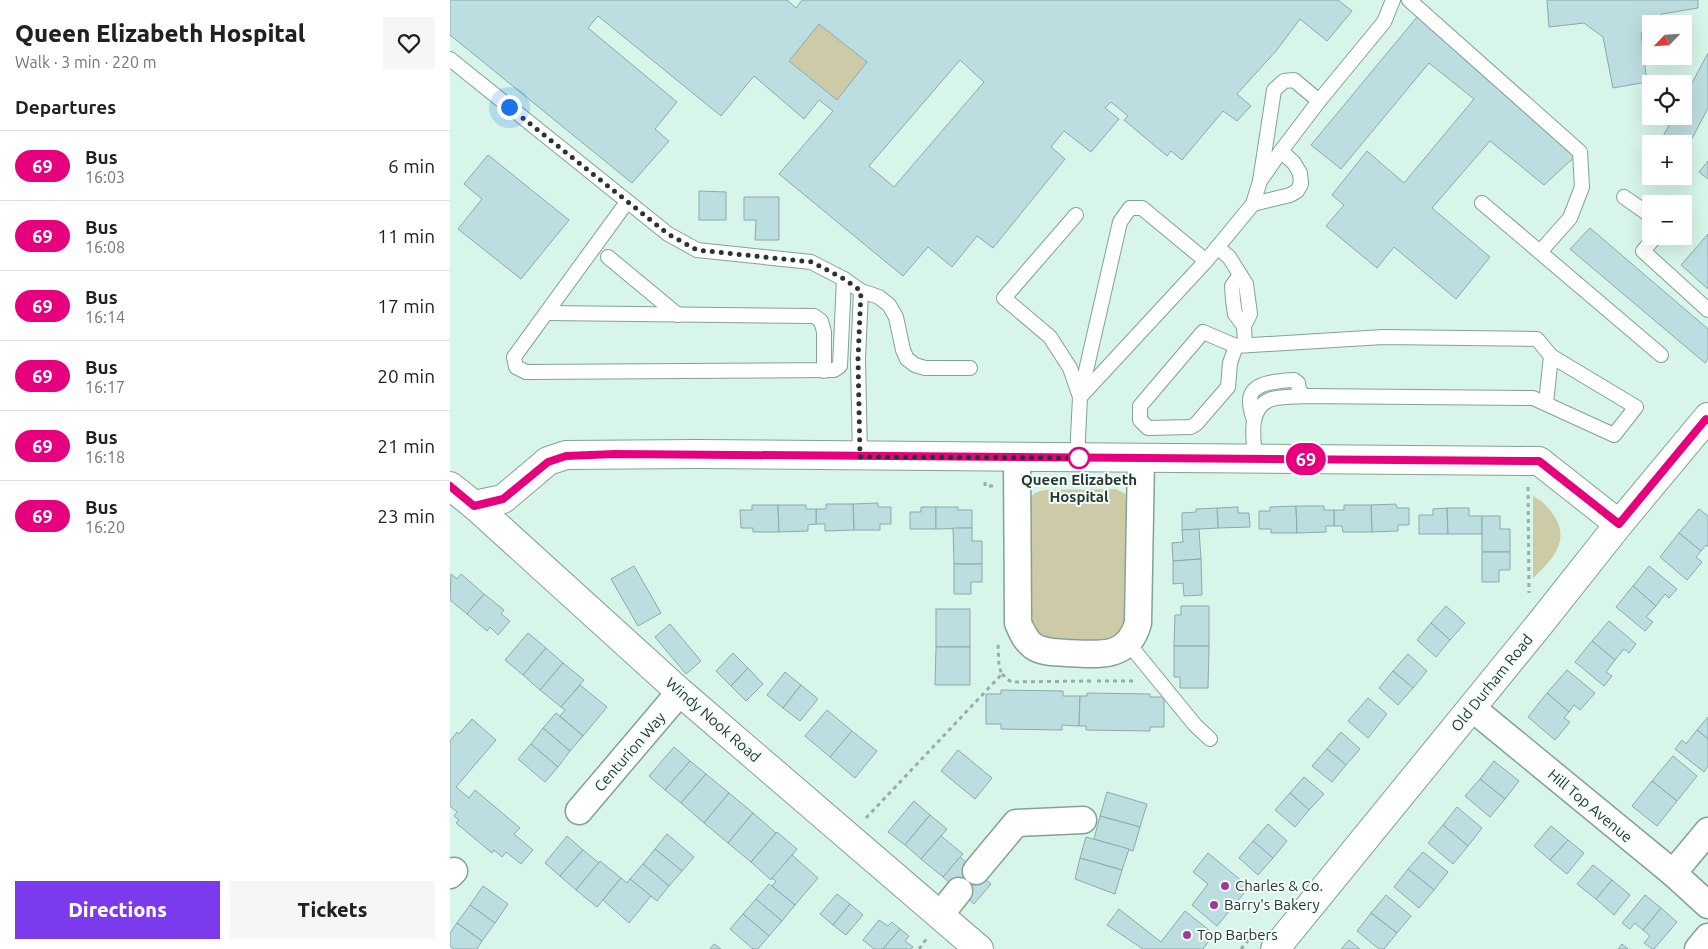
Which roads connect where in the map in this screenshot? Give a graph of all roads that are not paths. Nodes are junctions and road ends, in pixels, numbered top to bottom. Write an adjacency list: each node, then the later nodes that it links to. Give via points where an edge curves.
1 (1393, 0): 4 (lane, via 1384,22)
2 (1409, 0): 15 (lane, via 1580,152 1582,187 1570,218)
3 (450, 59): 8 (lane)
4 (1319, 101): 5 (lane); 6 (lane, via 1294,80 1284,81 1274,90)
5 (1280, 151): 6 (lane); 10 (lane, via 1294,163 1300,173 1301,184 1290,195)
6 (1260, 181): 10 (lane)
7 (1624, 197): 11 (lane)
8 (627, 202): 18 (lane, via 668,234 697,250 812,262); 21 (lane)
9 (1482, 203): 15 (lane)
10 (1253, 204): 14 (lane)
11 (1642, 210)
12 (1076, 215): 28 (lane, via 1004,298 1050,337 1070,368)
13 (1649, 245): 20 (lane, via 1643,252)
14 (1217, 247): 17 (lane); 23 (lane, via 1229,257 1246,284 1250,314)
15 (1540, 252): 24 (lane)
16 (608, 257): 22 (lane)
17 (1206, 260): 28 (lane); 28 (lane, via 1142,208 1130,208 1120,222)
18 (844, 279): 19 (lane); 27 (lane, via 840,366)
19 (861, 291): 26 (lane, via 879,297 889,305 896,317 907,359 925,368); 31 (lane, via 858,359)
20 (1708, 310)
21 (547, 313): 22 (lane); 27 (lane, via 514,357 516,367 526,372)
22 (678, 315): 27 (lane, via 814,316 821,321 824,332)
23 (1240, 346): 23 (lane, via 1203,332 1140,406 1140,420 1148,428 1191,427 1196,424 1228,387 1230,363); 25 (lane, via 1384,337 1537,340)
24 (1662, 355)
25 (1551, 356): 29 (lane); 29 (lane, via 1636,407 1614,435)
26 (970, 368)
27 (824, 371)
28 (1080, 397): 33 (lane)
29 (1546, 403): 35 (lane, via 1533,398 1305,396 1270,400 1257,412 1254,420)
30 (1707, 419): 38 (street, Old Durham Road)
31 (860, 457): 32 (street); 37 (street, via 566,456 548,462 503,499)
32 (1017, 457): 33 (street); 39 (street, via 1018,624 1022,633 1034,647 1044,651 1105,654)
33 (1077, 458): 34 (street)
34 (1141, 458): 35 (street); 39 (street, via 1138,623)
35 (1255, 459): 38 (street, via 1539,461)
36 (450, 486): 37 (street, Windy Nook Road)
37 (474, 506): 40 (street, Windy Nook Road)
38 (1619, 524): 41 (street, Old Durham Road)
39 (1128, 643): 42 (lane)
40 (680, 692): 43 (street, Centurion Way); 50 (street, Windy Nook Road)
41 (1472, 708): 47 (street, Hill Top Avenue); 53 (street, Old Durham Road)
42 (1210, 739)
43 (579, 811)
44 (1083, 820): 46 (street, via 1016,823)
45 (1708, 831): 47 (street)
46 (976, 871)
47 (1672, 874): 49 (street, Hill Top Avenue)
48 (959, 891): 50 (street)
49 (1708, 905)
50 (940, 915): 52 (street, Windy Nook Road)
51 (1708, 937): 54 (street)
52 (979, 949)
53 (1276, 949)
54 (1698, 949)

